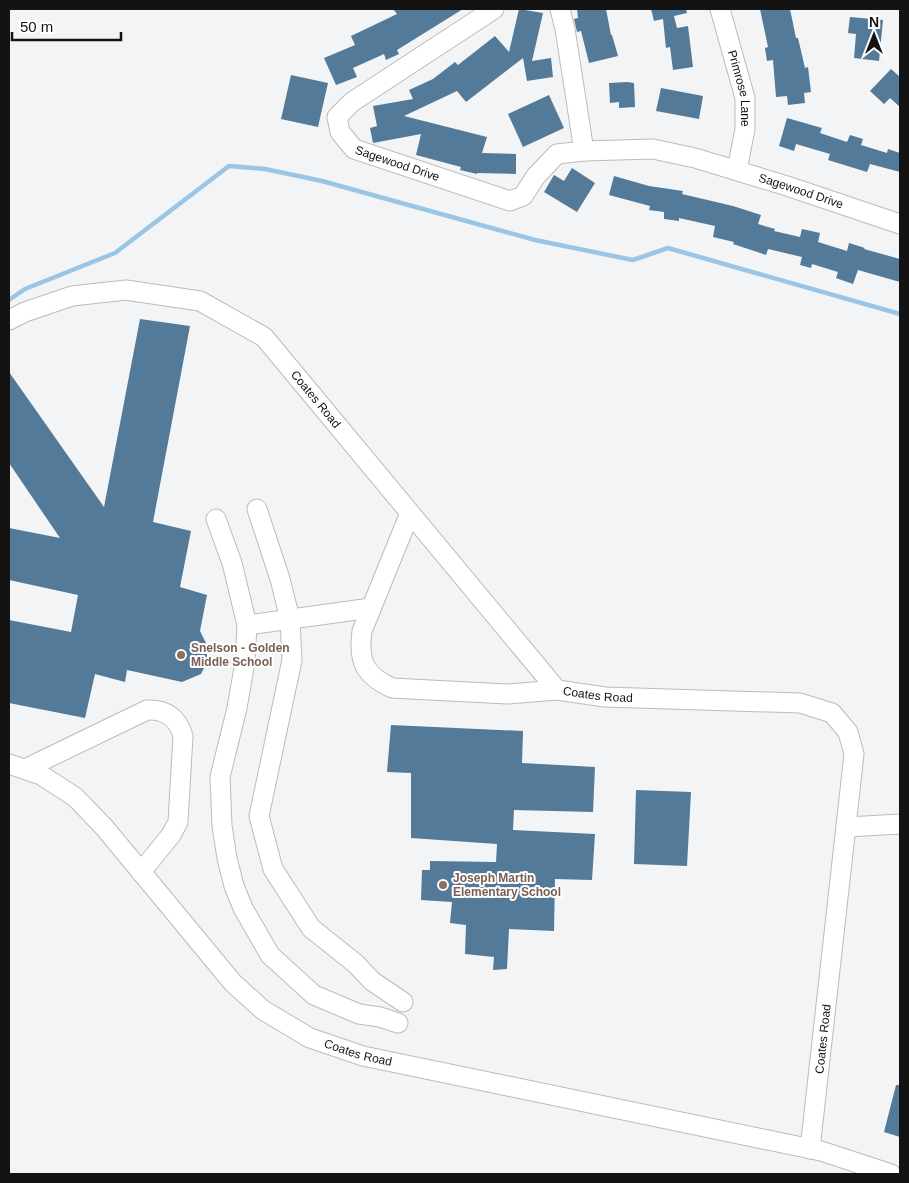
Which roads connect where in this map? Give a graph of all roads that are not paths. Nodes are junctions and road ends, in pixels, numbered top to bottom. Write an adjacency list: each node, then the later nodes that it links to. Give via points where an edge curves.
1 (494, 9): 4 (street, Sagewood Drive, via 352,102 338,117 340,132 354,149 510,201 523,196 556,154)
2 (560, 9): 4 (street)
3 (720, 9): 5 (street, Primrose Lane, via 745,98)
4 (584, 151): 5 (street, Sagewood Drive, via 653,149)
5 (737, 170): 6 (street, Sagewood Drive)
6 (900, 224)
7 (9, 320): 9 (street, Coates Road, via 72,296 126,290 200,301 264,337)
8 (257, 509): 12 (street)
9 (410, 513): 11 (street); 14 (street, Coates Road)
10 (216, 519): 13 (street, via 232,563)
11 (371, 608): 12 (street); 14 (street, via 362,631 361,660 372,675 392,688 508,694)
12 (290, 619): 13 (street); 19 (street, via 292,660 259,816 273,869 311,928 356,964 372,982)
13 (247, 625): 20 (street, via 245,662 220,777 222,826 234,886 270,955 314,995 359,1014)
14 (556, 690): 17 (street, Coates Road, via 605,697 800,703 832,713 848,732 854,754)
15 (17, 766): 18 (street, Coates Road, via 41,775 75,797); 18 (street, via 147,710 158,710 176,719 183,736 178,822)
16 (900, 824): 17 (street)
17 (847, 827): 21 (street, Coates Road)
18 (142, 872): 21 (street, Coates Road, via 233,983 263,1010 310,1038 363,1056)
19 (403, 1002)
20 (398, 1023)
21 (810, 1149): 22 (street, Coates Road)
22 (892, 1174)

